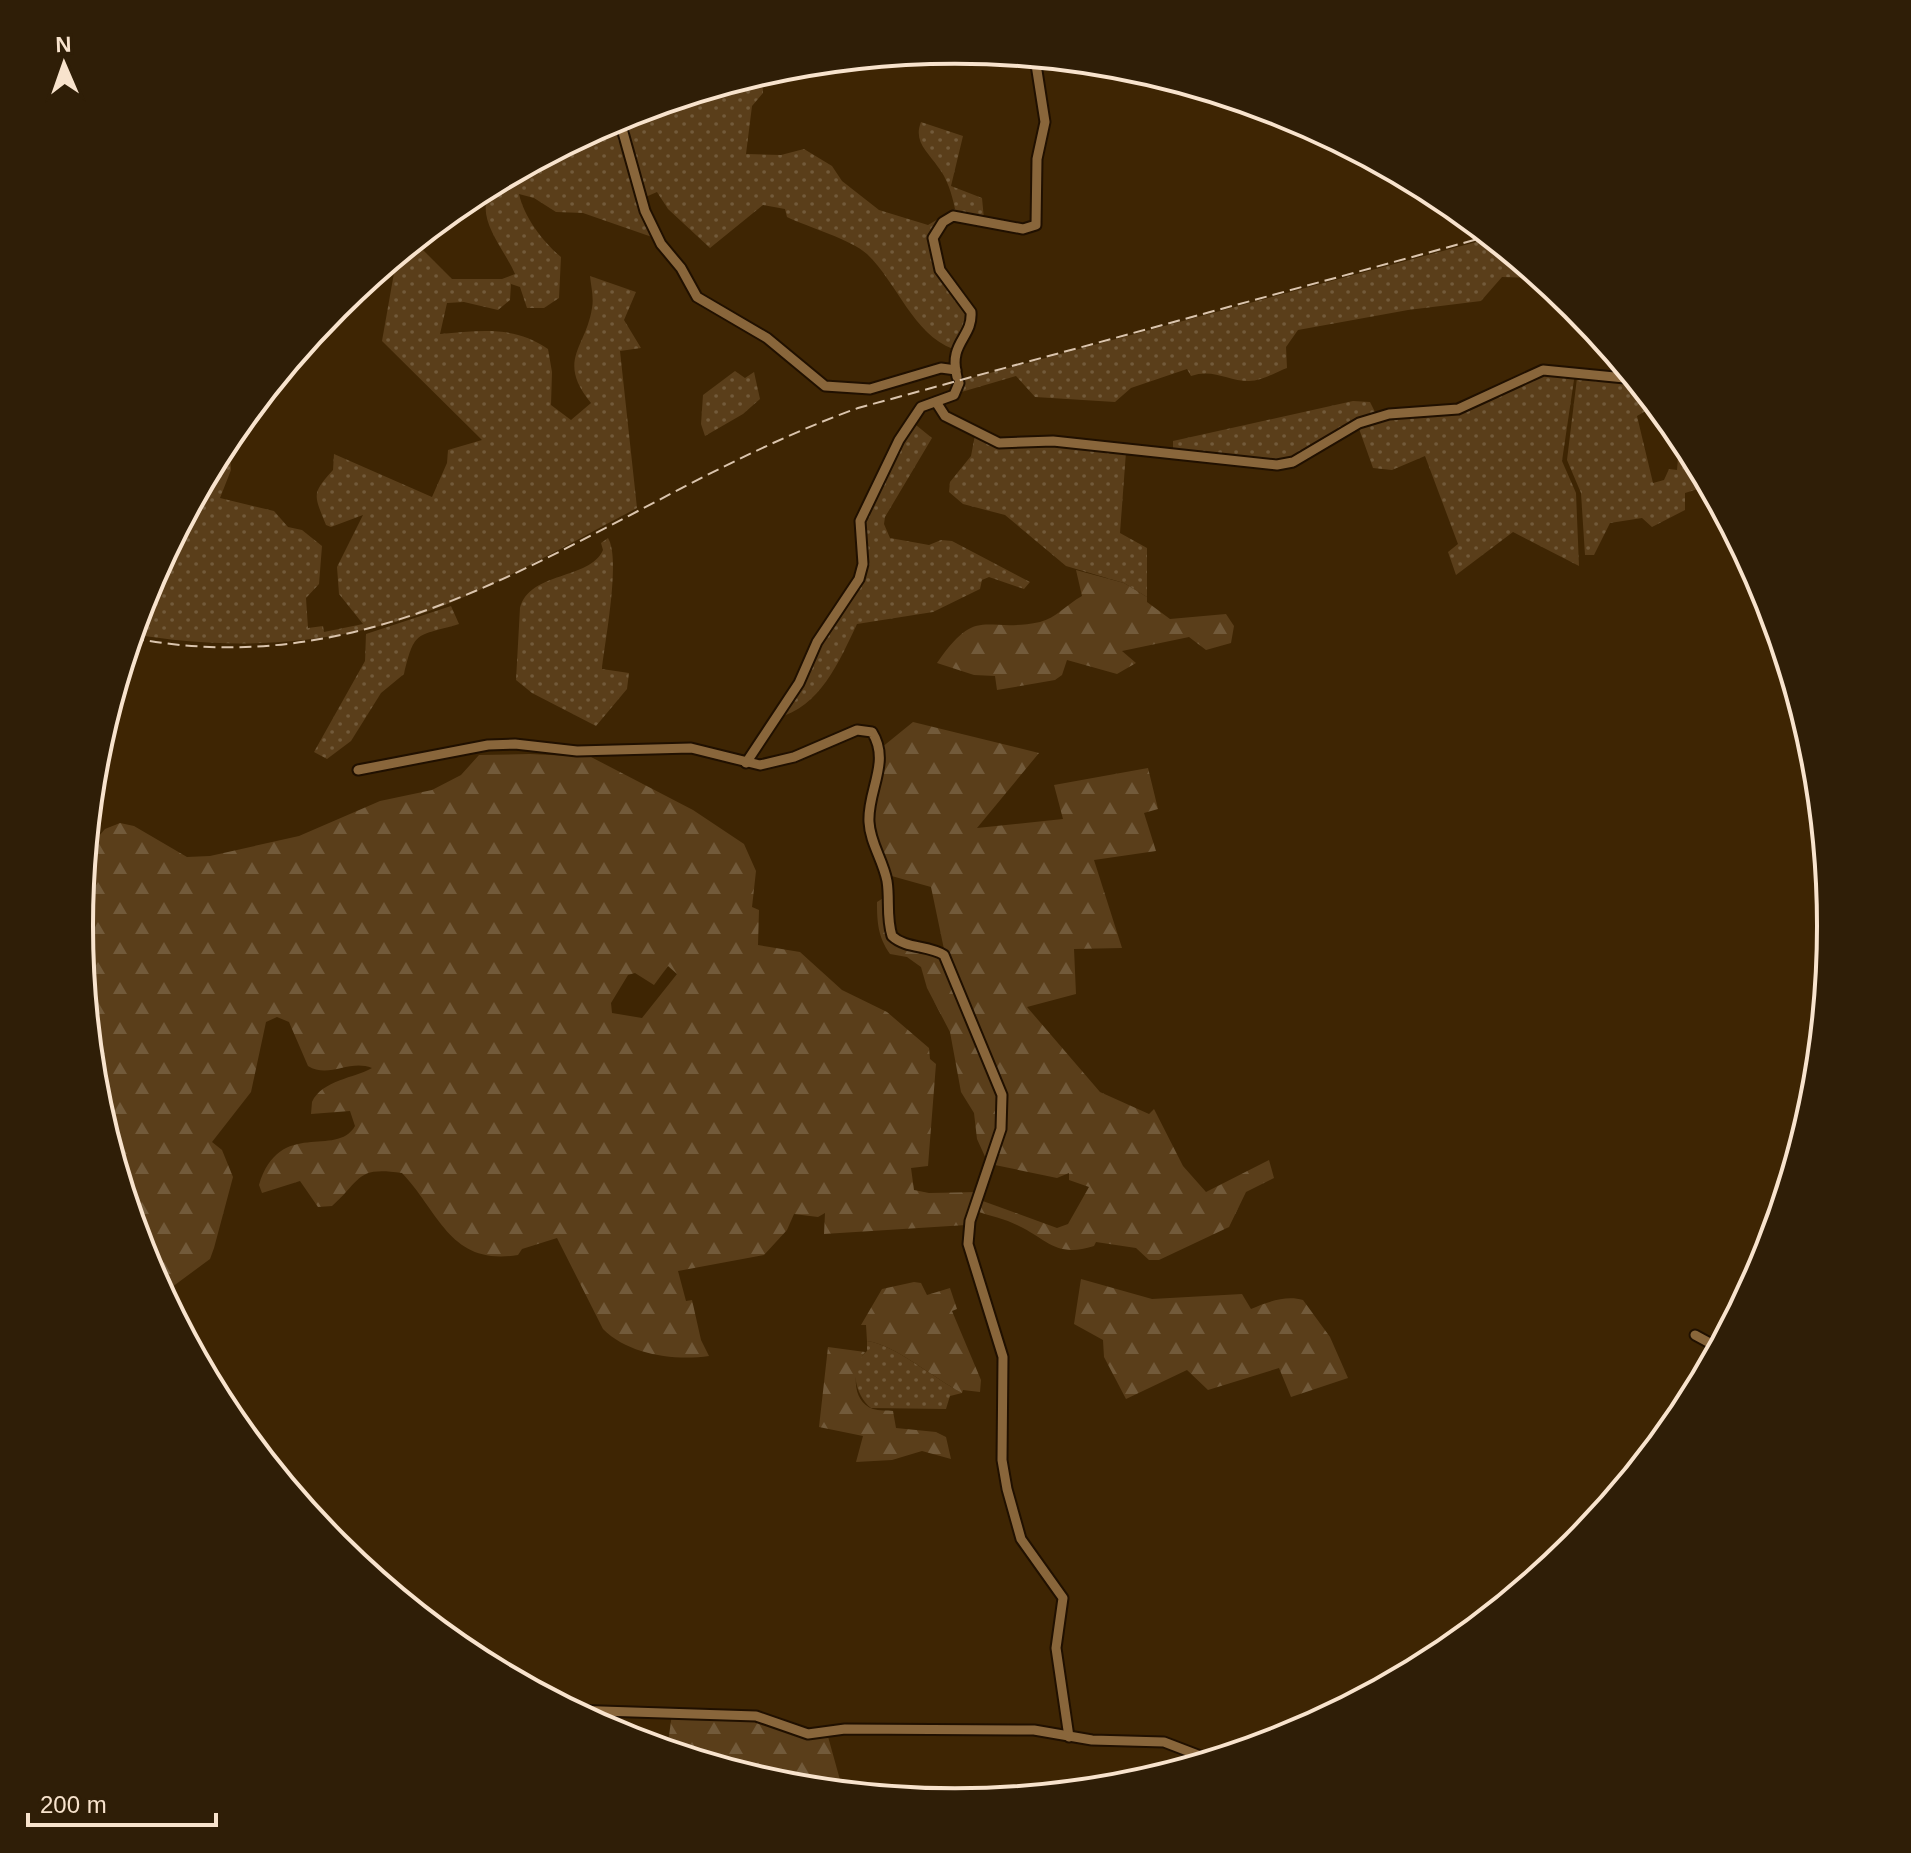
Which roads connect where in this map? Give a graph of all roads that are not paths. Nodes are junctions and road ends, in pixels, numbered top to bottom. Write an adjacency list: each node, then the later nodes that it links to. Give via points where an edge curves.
1 (1037, 68): 3 (street, via 1045,122 1037,159 1036,225 1023,229 953,216 933,238 940,270 971,312 954,355)
2 (623, 131): 3 (street, via 645,211 697,297 767,338 828,387 870,389 941,368)
3 (957, 376): 5 (street, via 957,392)
4 (1620, 378): 5 (street, via 1543,370 1458,409 1389,414 1359,423 1293,462 1277,465 1053,441 999,443 945,416)
5 (936, 402): 6 (street, via 917,411 899,440 860,521 859,579)
6 (746, 763): 7 (street, via 691,748 577,751 515,744); 11 (street, via 794,757 857,730 872,732 880,763 869,827 886,875 892,936 944,955 999,1087 1001,1129 970,1221 969,1254 1003,1357 1002,1460 1017,1532 1063,1598 1056,1648)
7 (358, 770)
8 (1695, 1335): 9 (street)
9 (1710, 1343)
10 (598, 1711): 11 (street, via 756,1716 808,1734 953,1729 1034,1730)
11 (1069, 1737): 12 (street, via 1164,1742)
12 (1197, 1754)

